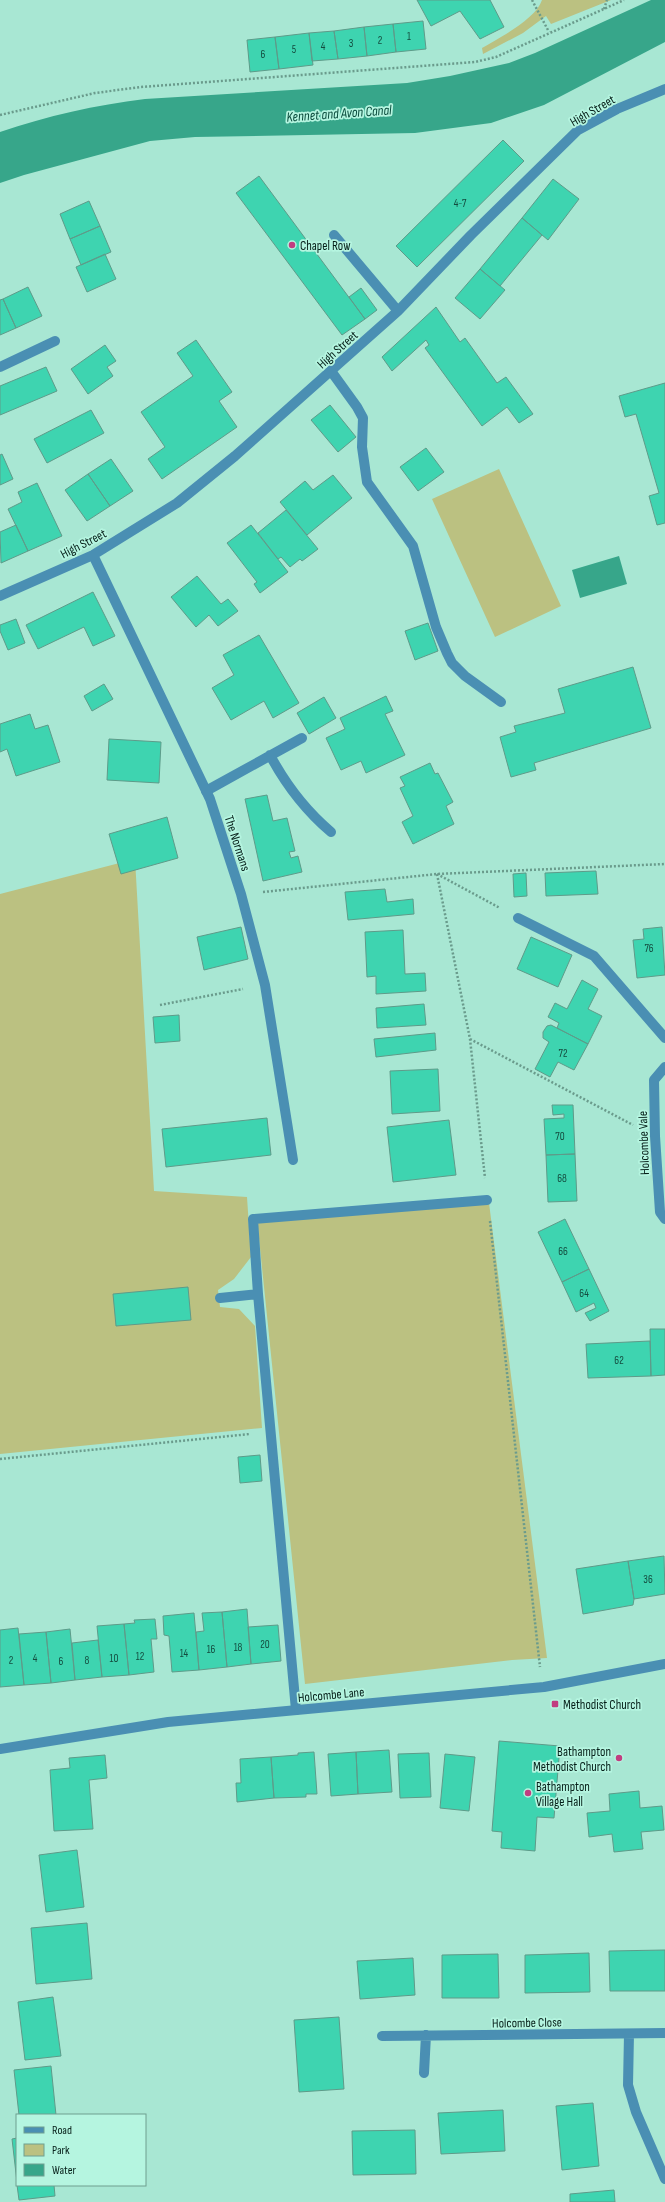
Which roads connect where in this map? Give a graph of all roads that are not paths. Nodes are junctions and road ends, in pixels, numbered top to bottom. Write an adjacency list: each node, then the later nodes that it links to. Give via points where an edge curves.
1 (665, 89): 3 (street, High Street, via 617,108 578,130)
2 (334, 236): 3 (street)
3 (398, 311): 6 (street, High Street)
4 (55, 341): 5 (street)
5 (0, 367)
6 (331, 371): 7 (street, High Street, via 236,456 177,504); 9 (street, via 358,407 363,418 362,447 367,482 413,546 431,612 452,663 465,676)
7 (93, 555): 8 (street, High Street); 12 (street, The Normans)
8 (0, 596)
9 (501, 702)
10 (302, 738): 11 (street)
11 (270, 755): 12 (street); 13 (street, via 296,798)
12 (206, 791): 17 (street, The Normans, via 241,894 265,985)
13 (331, 832)
14 (518, 918): 15 (street, via 594,956)
15 (665, 1038)
16 (665, 1067): 19 (street, Holcombe Vale, via 654,1080 660,1212)
17 (293, 1160)
18 (487, 1200): 20 (street, via 253,1219)
19 (665, 1219)
20 (258, 1294): 21 (street); 23 (street)
21 (220, 1298)
22 (665, 1664): 23 (street, Holcombe Lane, via 544,1687)
23 (296, 1710): 24 (street, Holcombe Lane, via 168,1722)
24 (0, 1749)
25 (665, 2033): 26 (street, Holcombe Close)
26 (629, 2034): 28 (street, Holcombe Close); 30 (street, via 628,2084 636,2112)
27 (382, 2036): 28 (street, Holcombe Close)
28 (426, 2036): 29 (street)
29 (424, 2073)
30 (665, 2179)

